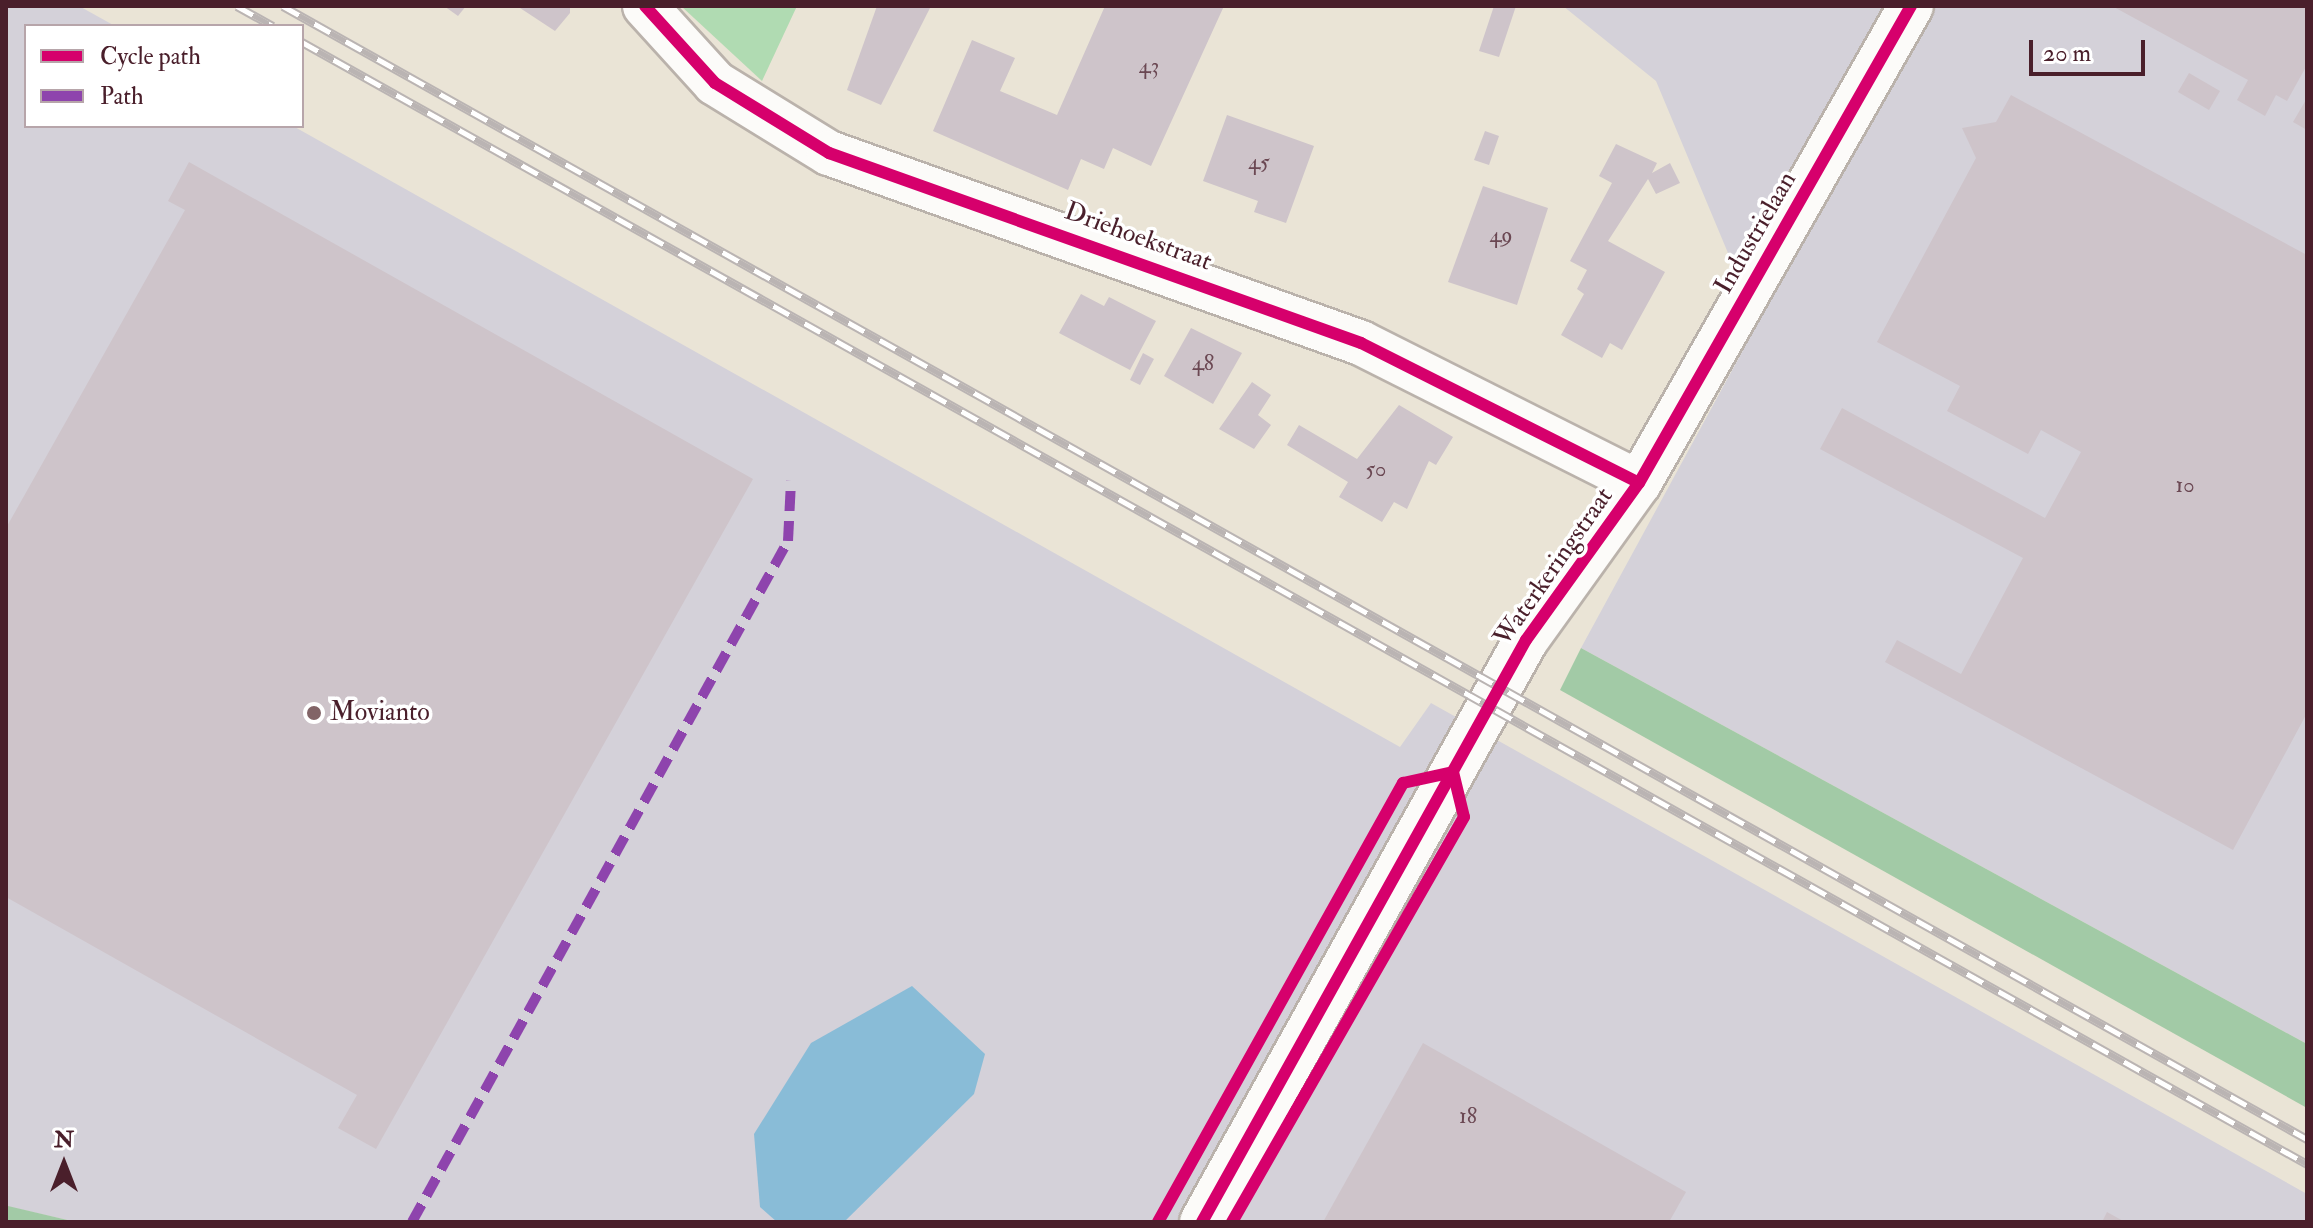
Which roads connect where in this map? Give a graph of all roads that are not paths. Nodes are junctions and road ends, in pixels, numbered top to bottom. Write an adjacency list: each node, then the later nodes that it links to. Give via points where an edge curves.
1 (645, 6): 3 (street, Driehoekstraat, via 715,83 829,153 1361,343)
2 (1911, 6): 3 (street, Industrielaan)
3 (1639, 483): 4 (street, Waterkeringstraat, via 1526,640)
4 (1202, 1222)

